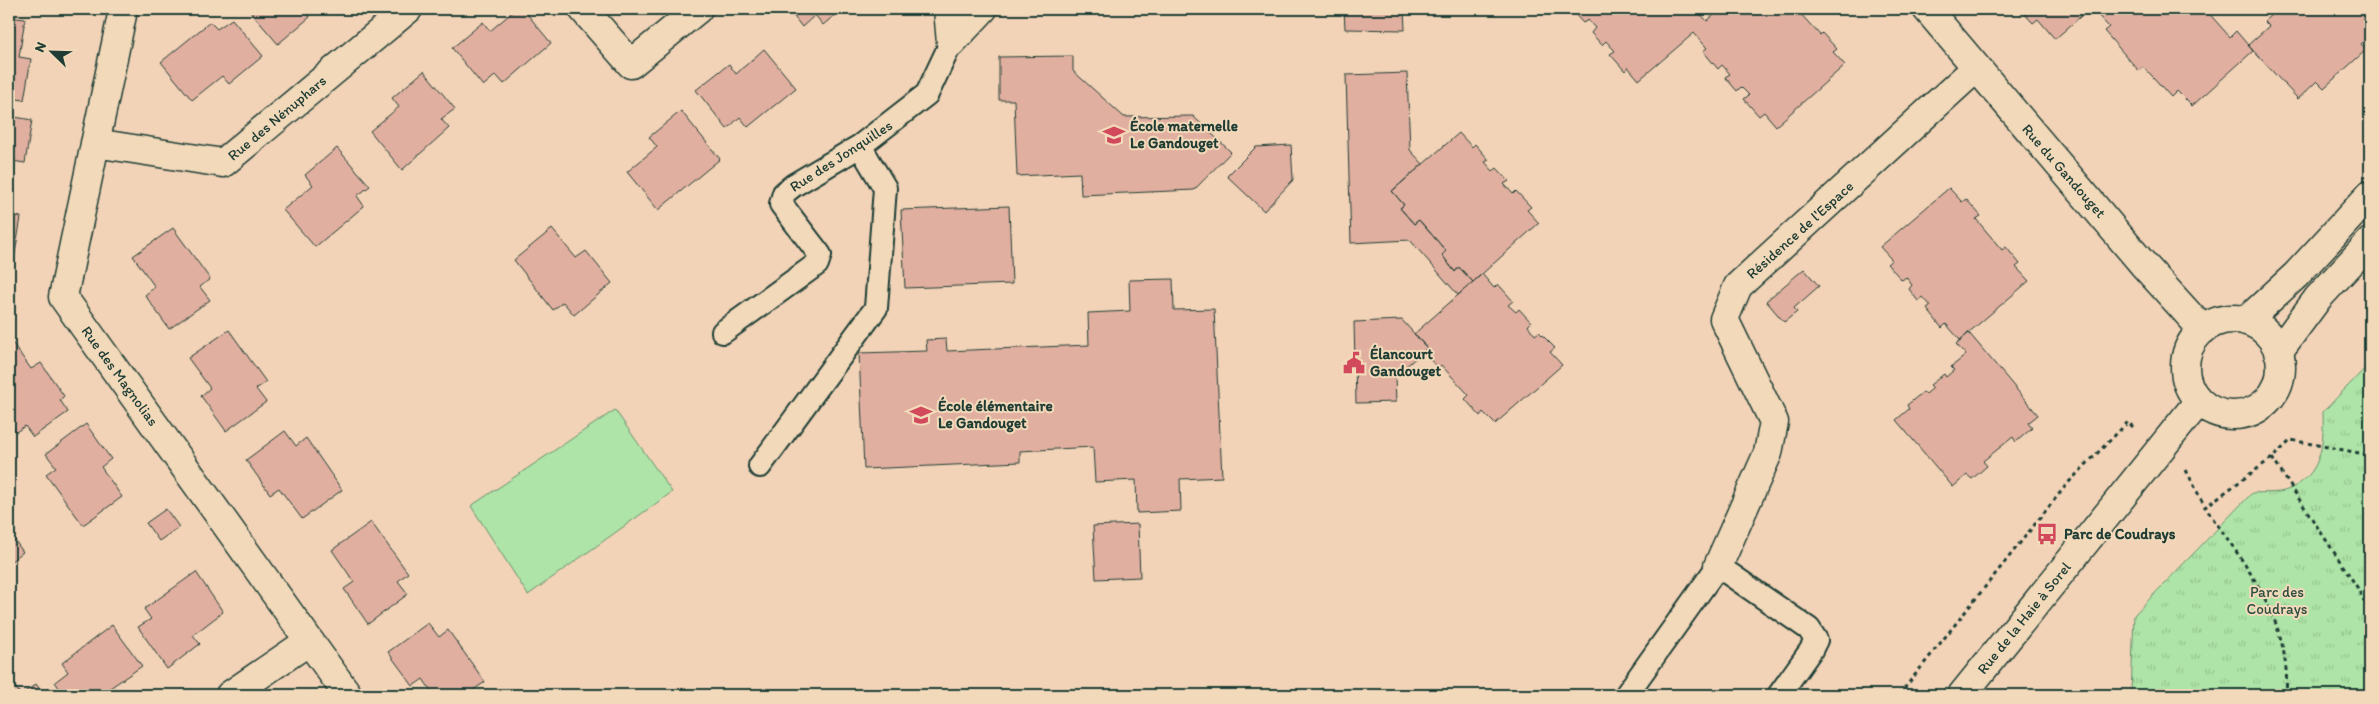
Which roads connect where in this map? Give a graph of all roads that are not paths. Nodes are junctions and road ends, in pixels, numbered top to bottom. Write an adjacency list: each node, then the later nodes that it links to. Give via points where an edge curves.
1 (120, 9): 10 (street, Rue des Magnolias, via 122,15)
2 (408, 9): 10 (street, Rue des Nénuphars, via 223,163)
3 (583, 9): 4 (street, via 631,64)
4 (698, 9)
5 (948, 9): 8 (street)
6 (983, 9): 8 (street, Rue des Jonquilles)
7 (1927, 9): 9 (street, Rue du Gandouget)
8 (951, 44): 11 (lane, Rue des Jonquilles, via 926,94)
9 (1976, 68): 15 (street, Rue du Gandouget); 20 (street, Résidence de l'Espace, via 1738,286 1724,320 1774,422 1768,453)
10 (95, 143): 21 (street, Rue des Magnolias, via 63,297)
11 (860, 146): 16 (lane, Rue des Jonquilles, via 784,193 781,204 820,255 817,264); 19 (lane, via 885,188 876,308)
12 (2370, 195): 14 (street, via 2296,276)
13 (2370, 242): 17 (street, via 2318,298)
14 (2246, 321): 15 (street, via 2237,318 2214,322); 17 (street, via 2258,325 2274,342)
15 (2203, 330): 18 (street, via 2195,336 2185,358 2187,381)
16 (724, 332)
17 (2278, 352): 18 (street, via 2281,364 2277,387 2262,405 2241,415 2218,413)
18 (2199, 401): 26 (street, Rue de la Haie à Sorel)
19 (760, 466)
20 (1718, 566): 24 (lane); 25 (lane, via 1809,629 1816,640)
21 (310, 641): 22 (street); 23 (street, Rue des Magnolias)
22 (230, 695)
23 (348, 695)
24 (1626, 695)
25 (1779, 695)
26 (1962, 695)

